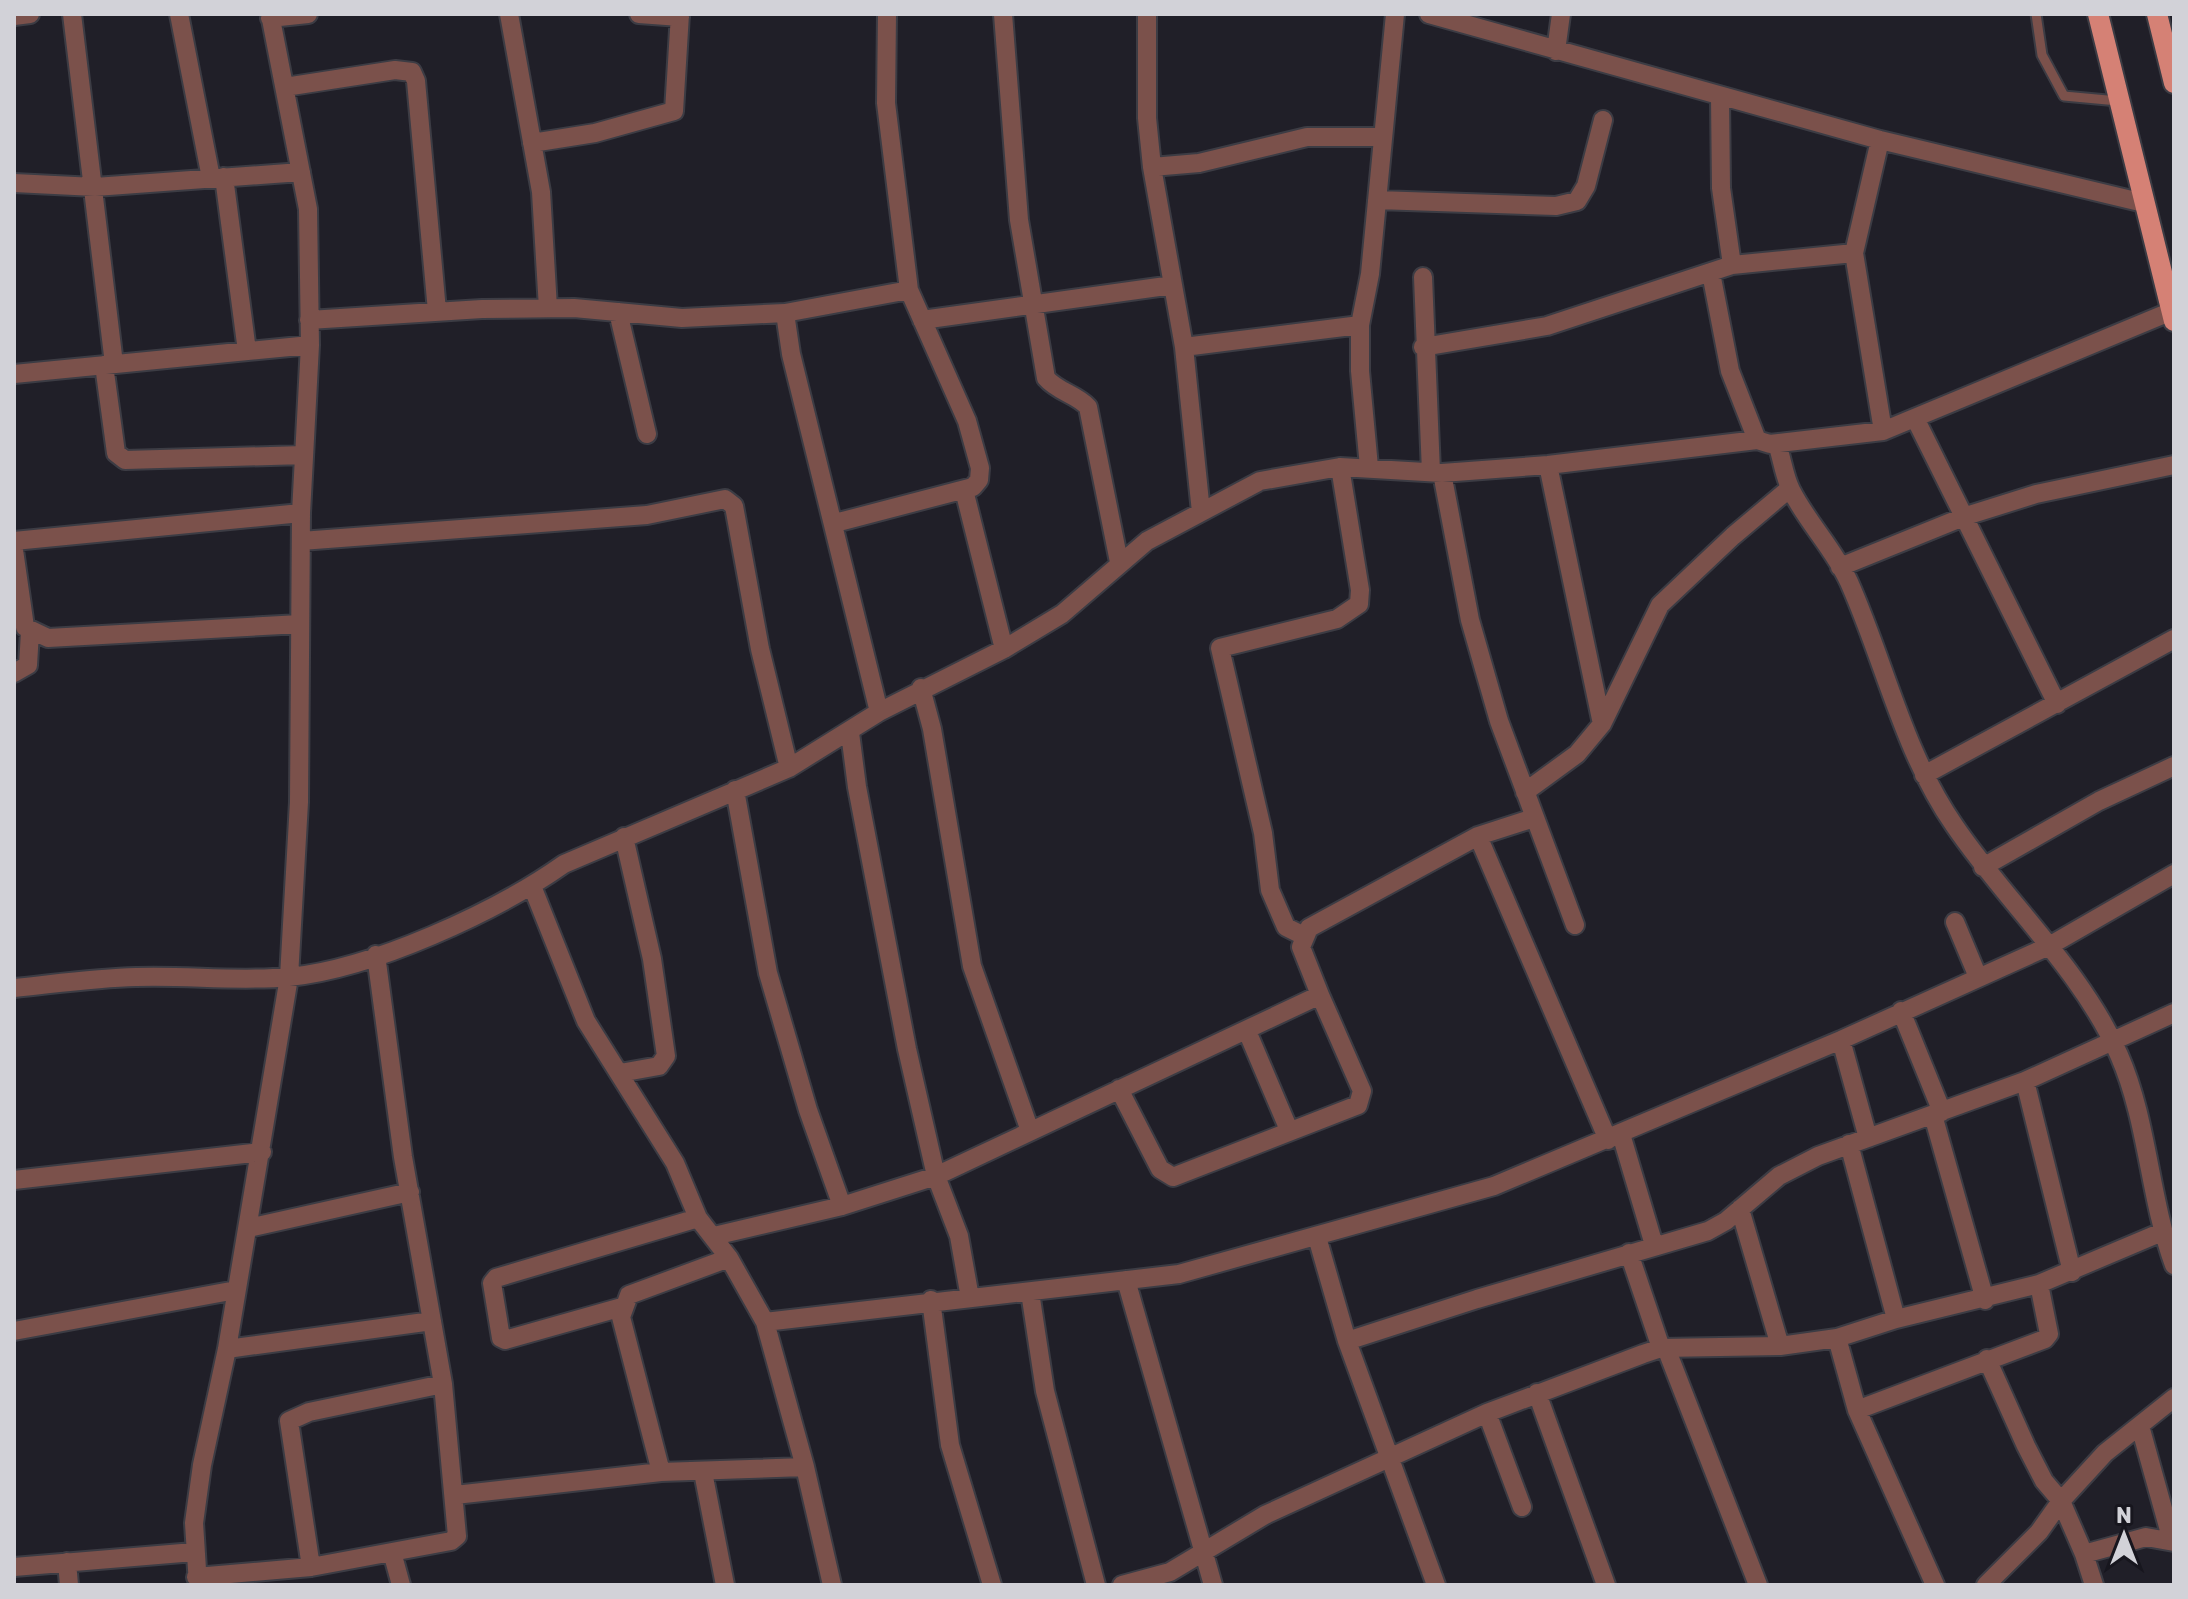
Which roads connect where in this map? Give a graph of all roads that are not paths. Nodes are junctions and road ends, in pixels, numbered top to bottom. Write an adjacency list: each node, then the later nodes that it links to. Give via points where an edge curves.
1 (30, 14): 16 (street)
2 (72, 14): 32 (street)
3 (179, 14): 30 (street)
4 (308, 14): 17 (street)
5 (509, 14): 27 (street)
6 (639, 14): 18 (street)
7 (887, 14): 40 (street, via 886,103)
8 (1003, 14): 41 (street, via 1019,220)
9 (1147, 14): 28 (street)
10 (1395, 14): 25 (street)
11 (1429, 14): 19 (street)
12 (1561, 14): 19 (street)
13 (2036, 14): 23 (lane, via 2042,55 2064,96)
14 (2098, 14): 23 (main road)
15 (2157, 14): 20 (main road)
16 (14, 16)
17 (270, 16): 21 (street)
18 (680, 16): 27 (street, via 674,111 595,133)
19 (1556, 51): 22 (street)
20 (2174, 83)
21 (285, 87): 29 (street); 43 (street, via 412,72)
22 (1720, 97): 26 (street); 36 (street, via 1721,188)
23 (2118, 101): 34 (main road)
24 (1603, 120): 33 (street, via 1577,201 1556,206)
25 (1382, 137): 28 (street, via 1307,137 1199,163); 33 (street)
26 (1880, 140): 34 (street); 35 (street)
27 (532, 143): 42 (street, via 541,192)
28 (1152, 167): 39 (street)
29 (301, 172): 30 (street); 47 (street, via 308,209)
30 (217, 178): 32 (street); 53 (street)
31 (14, 183): 32 (street)
32 (95, 187): 54 (street)
33 (1377, 200): 49 (street)
34 (2144, 203): 46 (main road)
35 (1854, 253): 36 (street); 57 (street)
36 (1732, 265): 37 (street)
37 (1711, 273): 52 (street, via 1547,326); 59 (street, via 1730,371)
38 (1423, 277): 52 (street)
39 (1173, 285): 41 (street); 51 (street)
40 (909, 290): 45 (street); 48 (street)
41 (1033, 304): 48 (street); 76 (street, via 1046,378 1081,399 1093,418)
42 (548, 308): 43 (street); 44 (street)
43 (437, 311): 47 (street)
44 (618, 312): 45 (street, via 682,318); 58 (street)
45 (785, 313): 72 (street)
46 (2173, 316): 56 (street)
47 (309, 320): 50 (street)
48 (922, 320): 68 (street, via 967,421 980,468 979,480)
49 (1360, 325): 51 (street); 65 (street)
50 (310, 345): 53 (street); 61 (street)
51 (1184, 347): 69 (street)
52 (1423, 347): 66 (street)
53 (247, 351): 54 (street)
54 (109, 365): 55 (street); 61 (street, via 116,453 125,460)
55 (14, 374)
56 (1915, 418): 57 (street); 71 (street)
57 (1883, 431): 60 (street)
58 (647, 434)
59 (1757, 440): 60 (street); 62 (street)
60 (1777, 444): 67 (street)
61 (304, 455): 70 (street)
62 (1548, 465): 66 (street); 86 (street)
63 (2174, 465): 71 (street, via 2036,494)
64 (1340, 467): 65 (street); 69 (street, via 1260,481); 101 (street, via 1359,604 1337,619 1220,648 1263,833 1270,890 1286,927)
65 (1369, 467): 66 (street)
66 (1436, 473): 92 (street, via 1470,620)
67 (1790, 488): 77 (street); 86 (street, via 1660,605)
68 (964, 490): 72 (street); 81 (street)
69 (1201, 512): 76 (street)
70 (301, 513): 73 (street); 74 (street)
71 (1966, 516): 77 (street); 84 (street)
72 (835, 523): 85 (street)
73 (14, 541)
74 (301, 541): 78 (street); 89 (street, via 647,515 725,499 734,506)
75 (15, 559): 79 (street)
76 (1119, 562): 81 (street, via 1062,614)
77 (1840, 567): 90 (street)
78 (300, 624): 79 (street, via 48,638); 104 (street, via 299,802)
79 (30, 632): 82 (street, via 28,665)
80 (2174, 639): 84 (street)
81 (1004, 649): 83 (street)
82 (14, 673)
83 (921, 688): 85 (street); 118 (street, via 972,966)
84 (2057, 704): 90 (street)
85 (879, 712): 87 (street)
86 (1602, 724): 92 (street, via 1577,754)
87 (850, 733): 89 (street); 123 (street, via 907,1049)
88 (2174, 766): 96 (street, via 2099,801)
89 (789, 768): 91 (street)
90 (1924, 775): 96 (street)
91 (735, 790): 95 (street); 126 (street, via 768,973)
92 (1525, 792): 93 (street)
93 (1534, 818): 94 (street); 100 (street)
94 (1478, 836): 101 (street, via 1309,928); 119 (street)
95 (624, 837): 98 (street, via 564,864); 113 (street, via 652,959 666,1056 659,1066)
96 (1983, 867): 102 (street)
97 (2174, 874): 102 (street)
98 (532, 886): 103 (street); 113 (street, via 586,1021)
99 (1955, 922): 105 (street)
100 (1575, 925)
101 (1304, 936): 107 (street, via 1301,947)
102 (2049, 946): 105 (street); 112 (street, via 2093,1005)
103 (376, 955): 104 (street); 125 (street)
104 (289, 977): 106 (street, via 133,977); 122 (street)
105 (1978, 977): 108 (street)
106 (14, 988)
107 (1320, 995): 110 (street); 117 (street, via 1362,1099)
108 (1901, 1011): 111 (street); 116 (street)
109 (2174, 1013): 112 (street)
110 (1247, 1031): 115 (street); 117 (street)
111 (1841, 1040): 119 (street); 120 (street)
112 (2112, 1042): 114 (street); 130 (street, via 2137,1114)
113 (620, 1073): 128 (street, via 675,1163)
114 (2025, 1081): 116 (street); 137 (street)
115 (1119, 1089): 117 (street, via 1166,1176); 118 (street)
116 (1938, 1113): 120 (street); 144 (street)
117 (1289, 1130)
118 (1030, 1131): 123 (street)
119 (1615, 1137): 132 (street, via 1494,1186); 133 (street)
120 (1868, 1138): 121 (street)
121 (1849, 1144): 127 (street, via 1779,1176); 146 (street)
122 (262, 1152): 124 (street); 129 (street)
123 (936, 1176): 126 (street); 142 (street, via 959,1236)
124 (14, 1180)
125 (410, 1192): 129 (street); 147 (street)
126 (842, 1206): 131 (street)
127 (1740, 1209): 133 (street, via 1708,1231); 152 (street)
128 (698, 1218): 131 (street); 145 (street, via 492,1283 505,1340)
129 (248, 1228): 140 (street)
130 (2162, 1232): 136 (street); 137 (street)
131 (714, 1236): 135 (street)
132 (1317, 1237): 138 (street, via 1179,1274); 151 (street)
133 (1654, 1245): 134 (street)
134 (1629, 1253): 151 (street); 153 (street)
135 (729, 1258): 145 (street, via 629,1295); 148 (street)
136 (2174, 1265)
137 (2072, 1272): 139 (street)
138 (1126, 1280): 141 (street); 172 (street)
139 (2039, 1284): 144 (street); 155 (street, via 2049,1334)
140 (236, 1290): 149 (street); 154 (street)
141 (1030, 1292): 142 (street); 183 (street, via 1045,1391)
142 (970, 1298): 143 (street)
143 (931, 1300): 148 (street); 182 (street, via 950,1445)
144 (1985, 1300): 146 (street)
145 (622, 1307): 164 (street)
146 (1896, 1319): 150 (street)
147 (432, 1321): 154 (street); 156 (street)
148 (765, 1322): 163 (street)
149 (14, 1331)
150 (1837, 1338): 152 (street); 159 (street)
151 (1347, 1341): 162 (street)
152 (1780, 1346): 153 (street)
153 (1664, 1348): 157 (street); 188 (street)
154 (227, 1349): 170 (street, via 202,1465)
155 (1987, 1359): 159 (street); 167 (street, via 2044,1481)
156 (443, 1384): 166 (street); 176 (street, via 309,1412 289,1421)
157 (1537, 1393): 160 (street); 187 (street)
158 (2174, 1398): 161 (street)
159 (1857, 1410): 189 (street)
160 (1487, 1413): 162 (street); 168 (street)
161 (2140, 1426): 167 (street, via 2105,1453); 169 (street)
162 (1389, 1458): 172 (street, via 1265,1515); 186 (street)
163 (805, 1467): 165 (street); 181 (street)
164 (661, 1472): 165 (street); 166 (street)
165 (703, 1472): 180 (street)
166 (455, 1495): 171 (street, via 457,1536)
167 (2061, 1501): 173 (street); 190 (street, via 2039,1532)
168 (1522, 1507)
169 (2173, 1541): 173 (street, via 2146,1537)
170 (194, 1552): 174 (street); 177 (street)
171 (392, 1552): 176 (street); 179 (street)
172 (1203, 1554): 184 (street, via 1170,1572); 185 (street)
173 (2084, 1554): 191 (street)
174 (67, 1562): 175 (street); 178 (street)
175 (14, 1567)
176 (302, 1573): 177 (street)
177 (197, 1581)
178 (69, 1585)
179 (401, 1585)
180 (725, 1585)
181 (830, 1585)
182 (992, 1585)
183 (1096, 1585)
184 (1122, 1585)
185 (1213, 1585)
186 (1436, 1585)
187 (1606, 1585)
188 (1758, 1585)
189 (1935, 1585)
190 (1986, 1585)
191 (2094, 1585)

